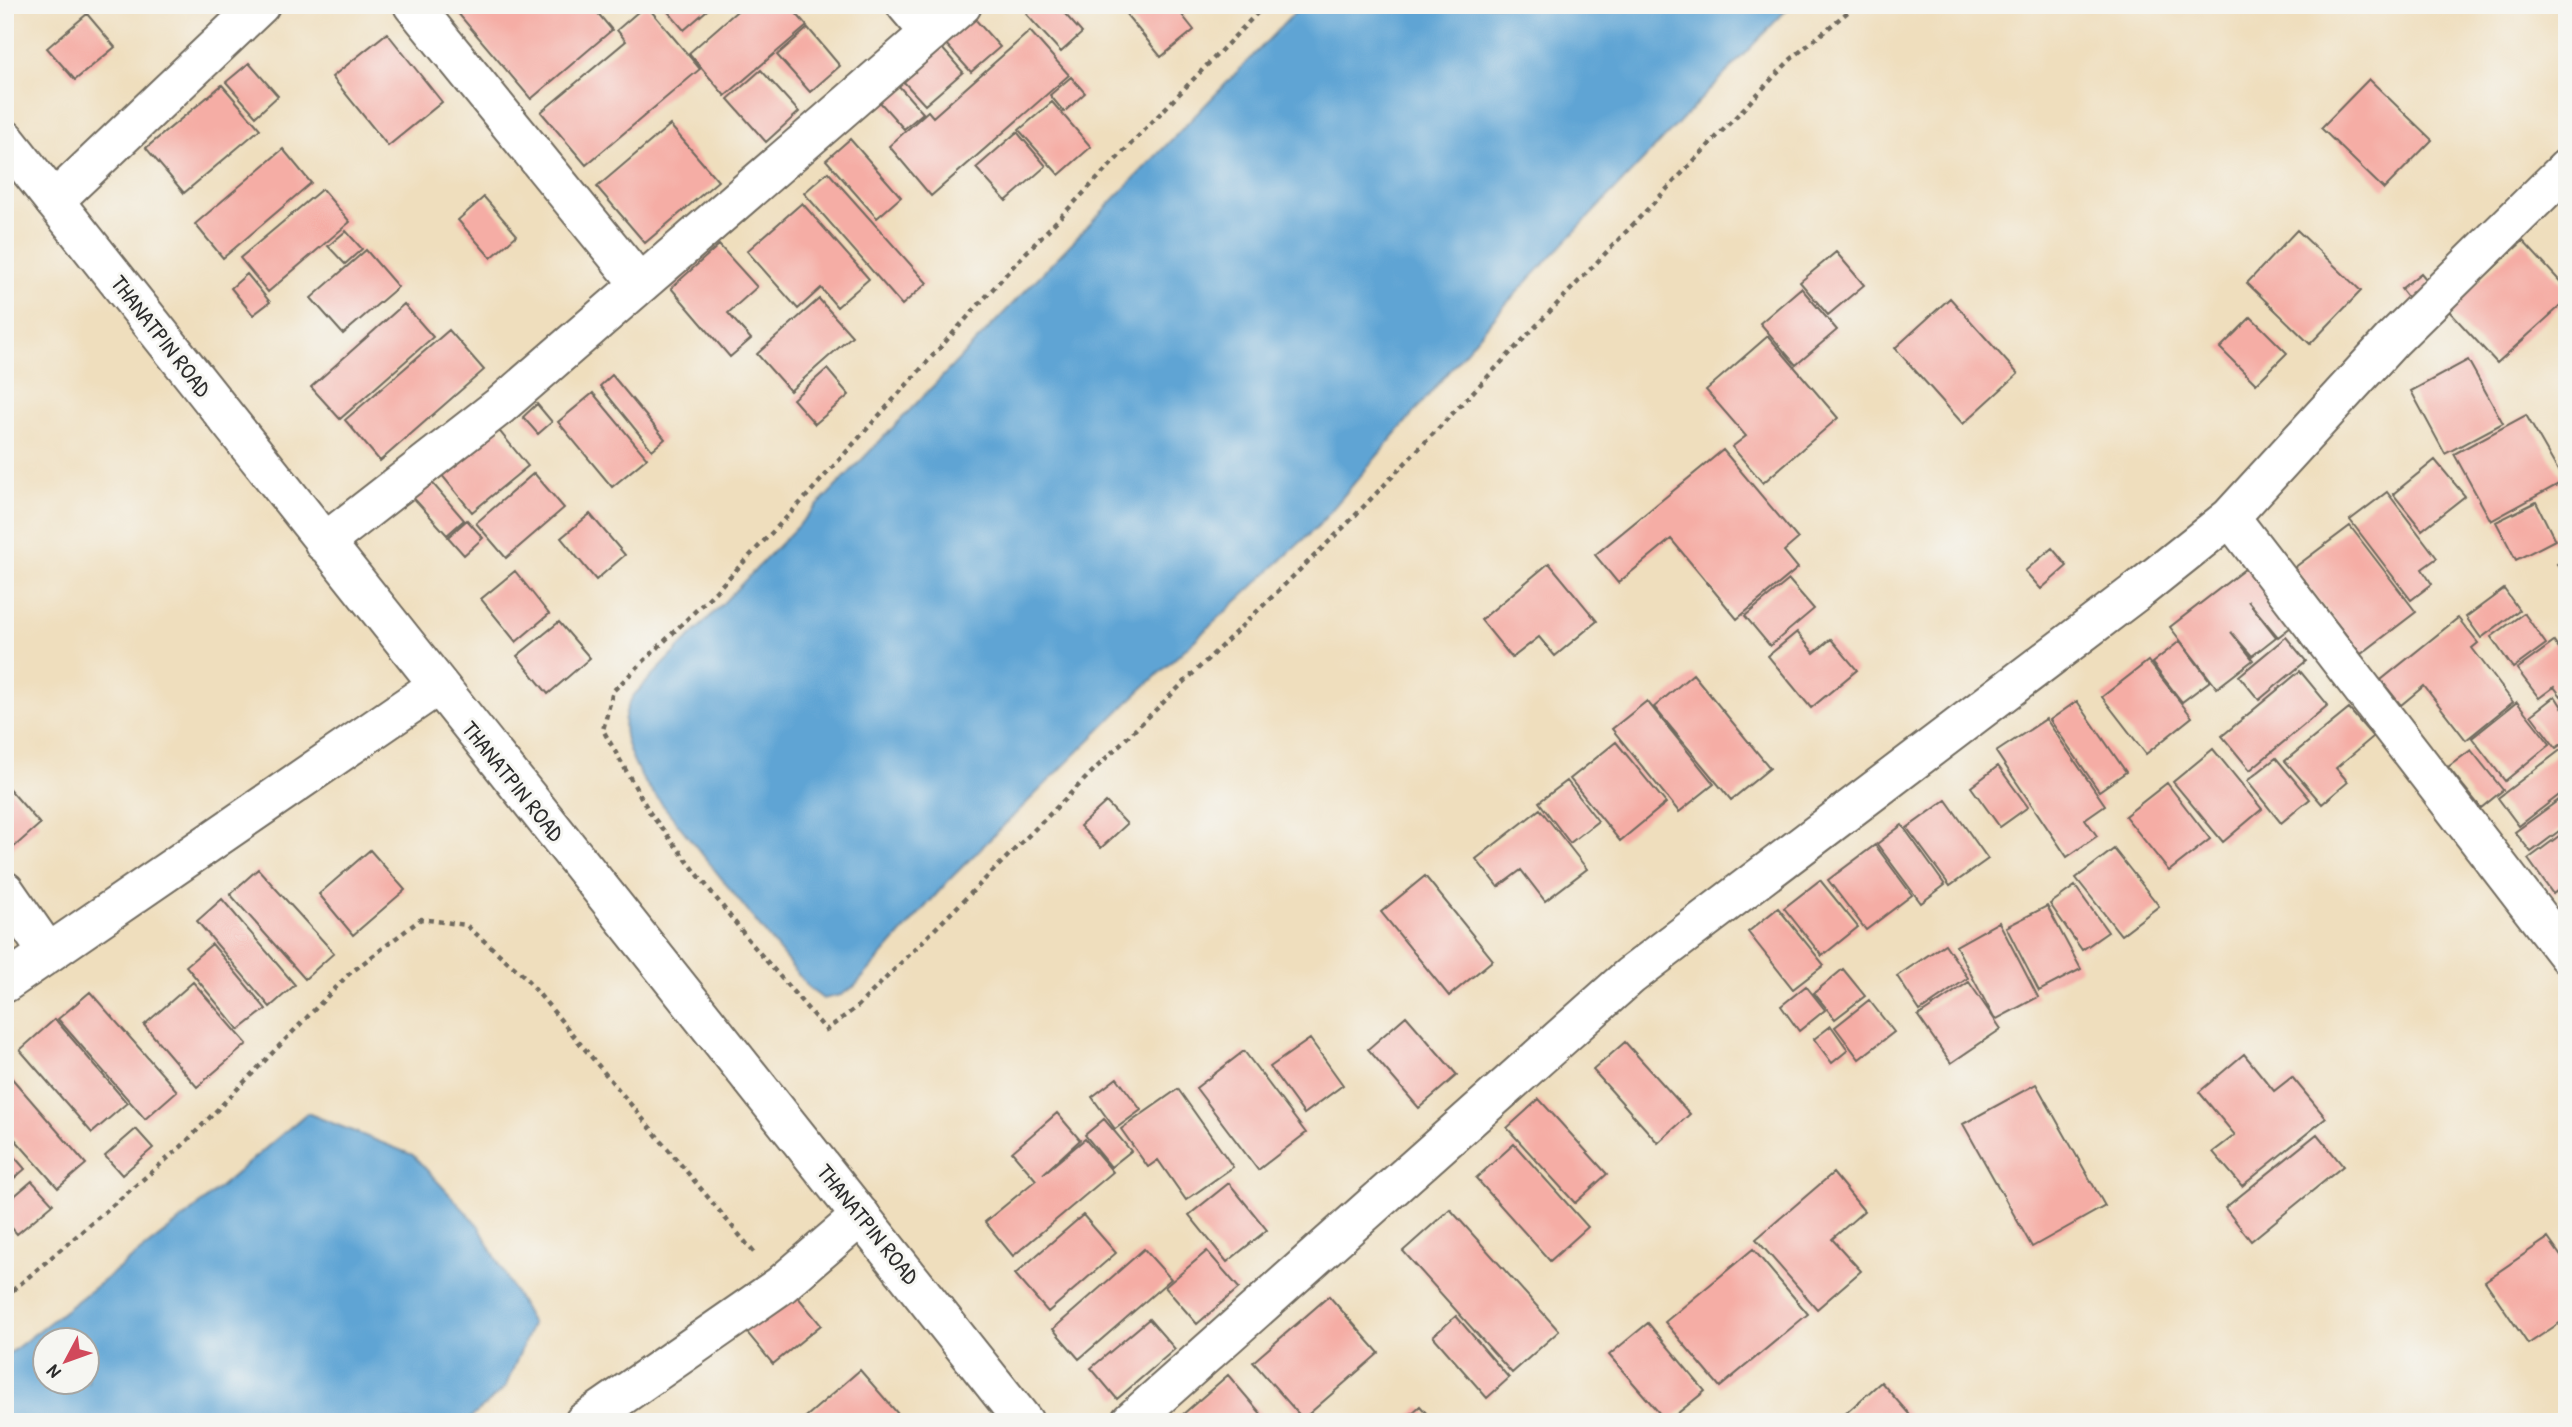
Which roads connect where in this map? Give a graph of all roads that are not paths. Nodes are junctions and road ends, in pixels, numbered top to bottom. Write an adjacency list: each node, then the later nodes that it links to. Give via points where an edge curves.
1 (260, 5): 7 (street)
2 (413, 5): 8 (street)
3 (962, 5): 4 (street)
4 (918, 19): 8 (street)
5 (5, 139): 7 (street, THANATPIN ROAD)
6 (2567, 168): 9 (street, via 2392,340)
7 (54, 201): 10 (street, THANATPIN ROAD)
8 (639, 283): 10 (street, via 500,405)
9 (2230, 517): 14 (street); 19 (street, via 1630,976)
10 (324, 543): 11 (street, THANATPIN ROAD)
11 (437, 686): 13 (street); 16 (street, THANATPIN ROAD)
12 (5, 891): 13 (street)
13 (48, 953): 15 (street)
14 (2567, 955)
15 (5, 983)
16 (862, 1216): 17 (street, via 781,1285); 18 (street, THANATPIN ROAD)
17 (584, 1422)
18 (1024, 1422)
19 (1130, 1422)

